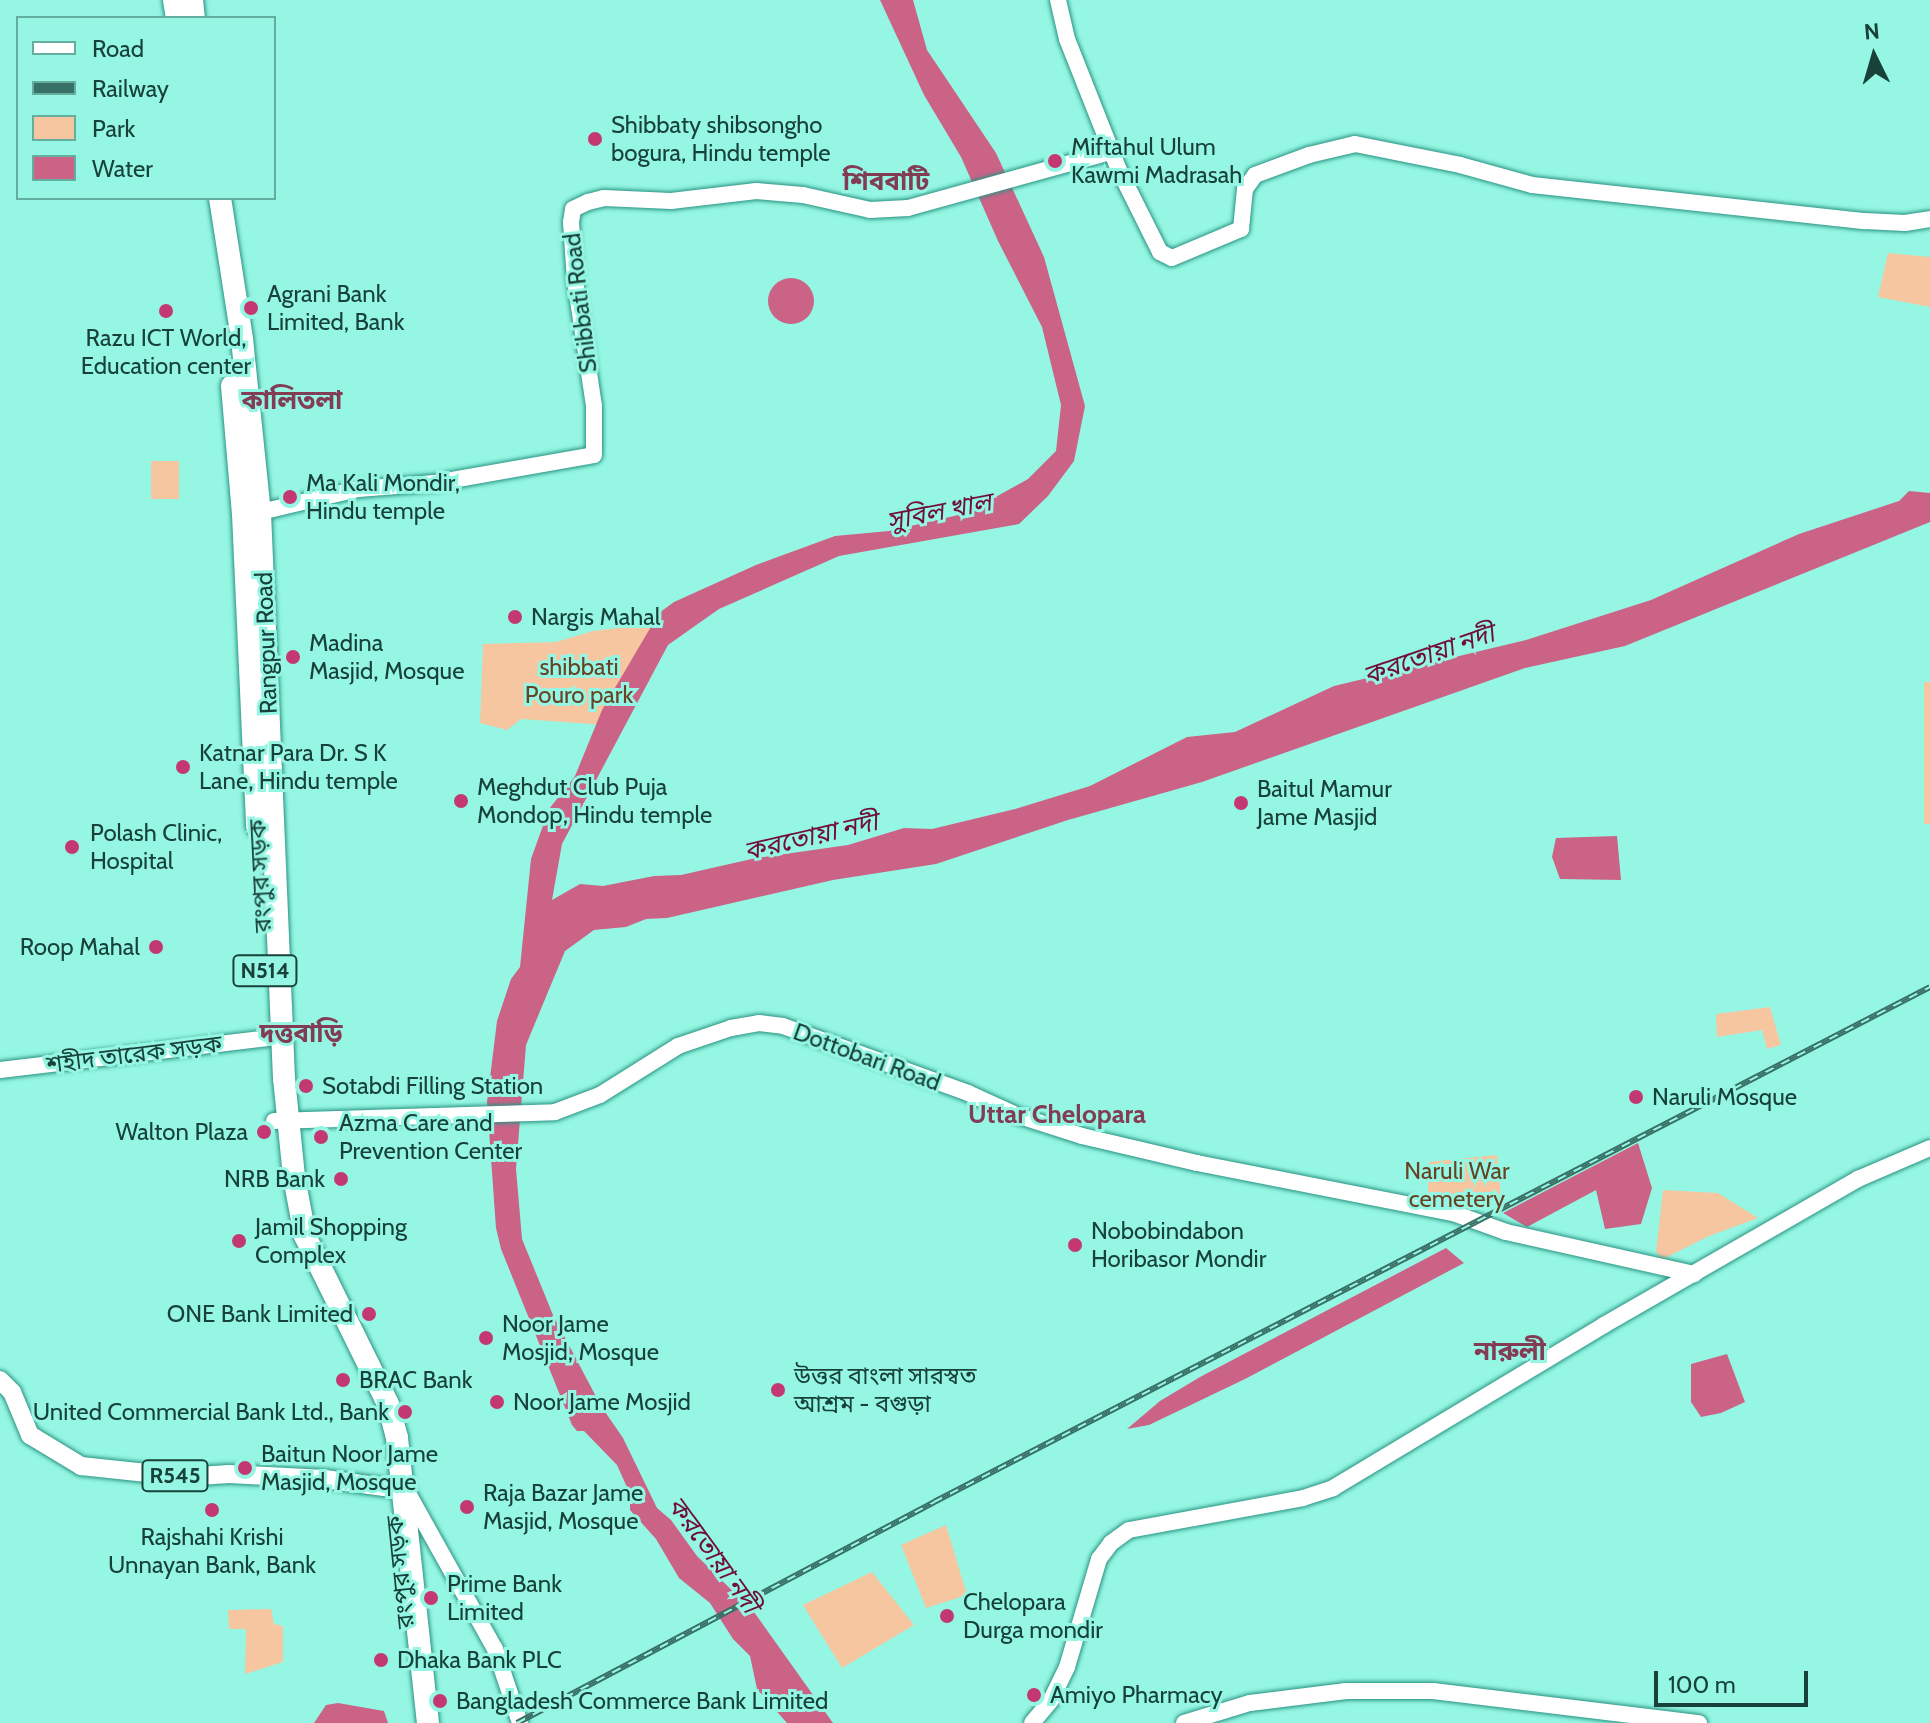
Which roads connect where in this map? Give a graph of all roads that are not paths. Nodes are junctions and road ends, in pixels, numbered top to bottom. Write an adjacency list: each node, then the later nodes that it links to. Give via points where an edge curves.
1 (1058, 0): 2 (street, via 1067,39)
2 (1113, 151): 5 (street, via 1144,223 1162,255 1172,258 1241,229 1245,189 1255,175 1355,144 1532,185 1865,221); 6 (street, Shibbati Road, via 908,208 870,210 756,191 671,201 588,202 573,209 571,222 594,406 594,455 435,483 358,489)
3 (207, 200): 6 (highway, রংপুর সড়ক / N514)
4 (220, 200): 6 (highway, N514, via 242,339)
5 (1930, 219)
6 (251, 514): 7 (highway, রংপুর সড়ক / N514)
7 (275, 1038): 8 (street, শহীদ তারেক সড়ক); 9 (highway, রংপুর সড়ক / N514)
8 (0, 1070)
9 (281, 1120): 11 (street, Dottobari Road, via 555,1112 600,1095 678,1046 759,1023 783,1026 1082,1136 1471,1219 1506,1232); 13 (highway, রংপুর সড়ক / N514, via 294,1242 372,1397)
10 (1930, 1148): 11 (street, via 1858,1179)
11 (1694, 1274): 17 (street, via 1333,1488 1129,1530 1099,1559 1067,1667)
12 (0, 1380): 13 (main road, R545, via 12,1392 30,1435 81,1466)
13 (398, 1488): 14 (highway, রংপুর সড়ক / N514); 15 (highway, রংপুর সড়ক / N514); 16 (street, via 495,1649)
14 (416, 1723)
15 (428, 1723)
16 (520, 1723)
17 (1032, 1723)
18 (1184, 1723): 19 (street, via 1284,1696 1433,1691)
19 (1699, 1723)

